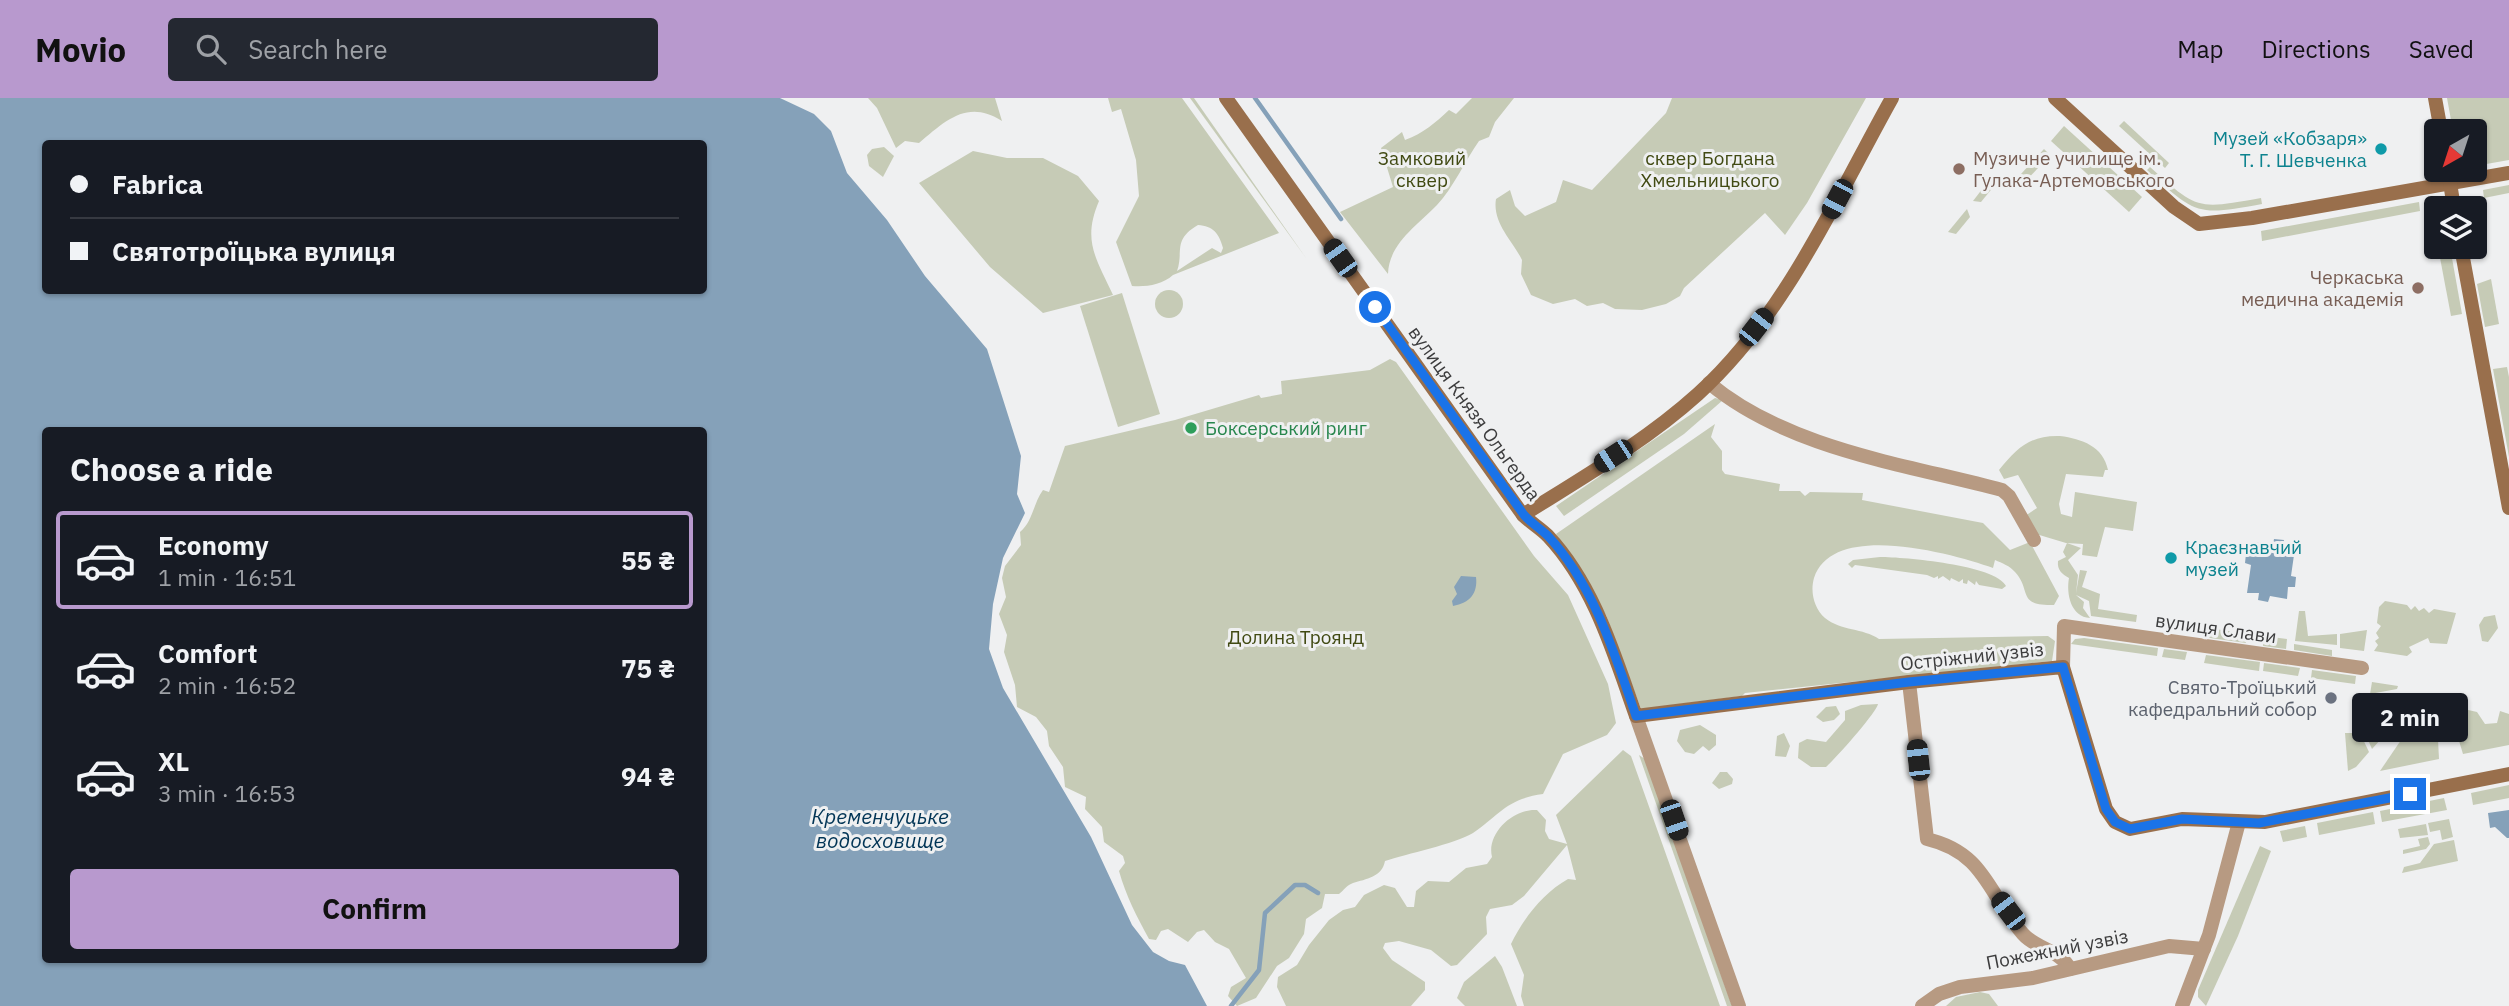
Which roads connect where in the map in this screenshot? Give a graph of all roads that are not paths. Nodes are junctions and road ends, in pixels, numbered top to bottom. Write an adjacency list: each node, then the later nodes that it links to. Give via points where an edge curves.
1 (1226, 98): 12 (main road, вулиця Князя Ольгерда)
2 (1892, 98): 10 (main road, via 1791,281)
3 (2055, 98): 8 (main road, via 2174,207 2199,224 2238,221)
4 (2435, 98): 5 (main road)
5 (2439, 119)
6 (2509, 173): 7 (main road)
7 (2487, 174)
8 (2424, 181)
9 (2463, 259): 11 (main road)
10 (1709, 383): 12 (main road, via 1666,420); 13 (street, via 1760,418 1796,434 2006,493)
11 (2509, 508)
12 (1524, 515): 17 (main road, вулиця Князя Ольгерда, via 1547,535 1584,588)
13 (2034, 540)
14 (2063, 667): 15 (street, вулиця Слави, via 2064,626); 16 (main road, Остріжний узвіз); 19 (main road, Остріжний узвіз, via 2103,800 2115,822 2133,829 2182,819)
15 (2362, 668)
16 (1909, 682): 17 (main road, Остріжний узвіз); 21 (street, via 1927,839 1964,854 2022,933)
17 (1636, 716): 22 (street, вулиця Князя Ольгерда)
18 (2509, 774): 19 (main road, via 2271,821)
19 (2239, 822): 20 (street)
20 (2204, 949): 21 (street, Пожежний узвіз, via 2169,946); 24 (street)
21 (2070, 969): 23 (street, Пожежний узвіз, via 1951,989)
22 (1739, 1006)
23 (1922, 1006)
24 (2182, 1006)

